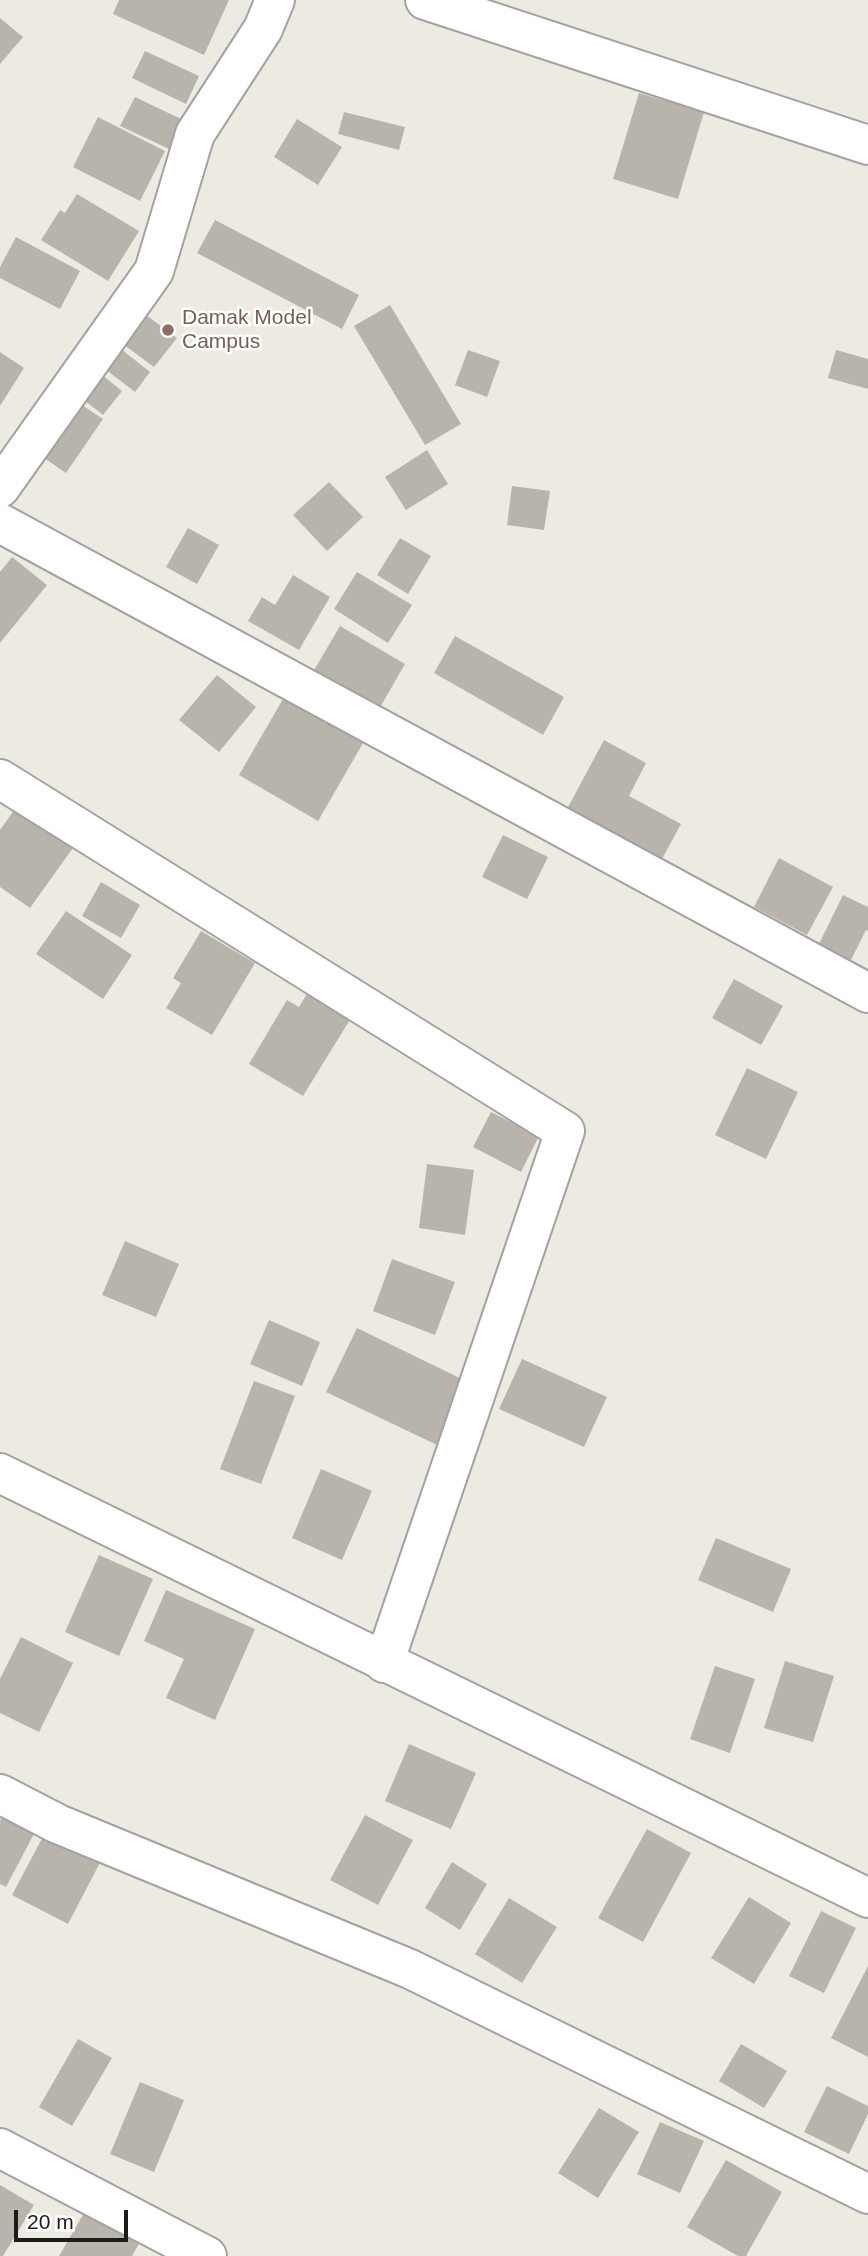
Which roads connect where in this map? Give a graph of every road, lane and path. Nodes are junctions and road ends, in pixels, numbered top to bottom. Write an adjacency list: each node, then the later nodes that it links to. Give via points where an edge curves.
1 (275, 0): 4 (street, via 263,29 195,134 155,271)
2 (425, 0): 3 (street)
3 (868, 145)
4 (0, 488)
5 (0, 523): 7 (street)
6 (0, 779): 9 (street, via 565,1131)
7 (868, 993)
8 (0, 1473): 9 (street)
9 (384, 1663): 11 (street)
10 (0, 1794): 13 (street, via 58,1824 410,1969)
11 (868, 1898)
12 (0, 2148): 14 (street)
13 (868, 2194)
14 (207, 2256)

